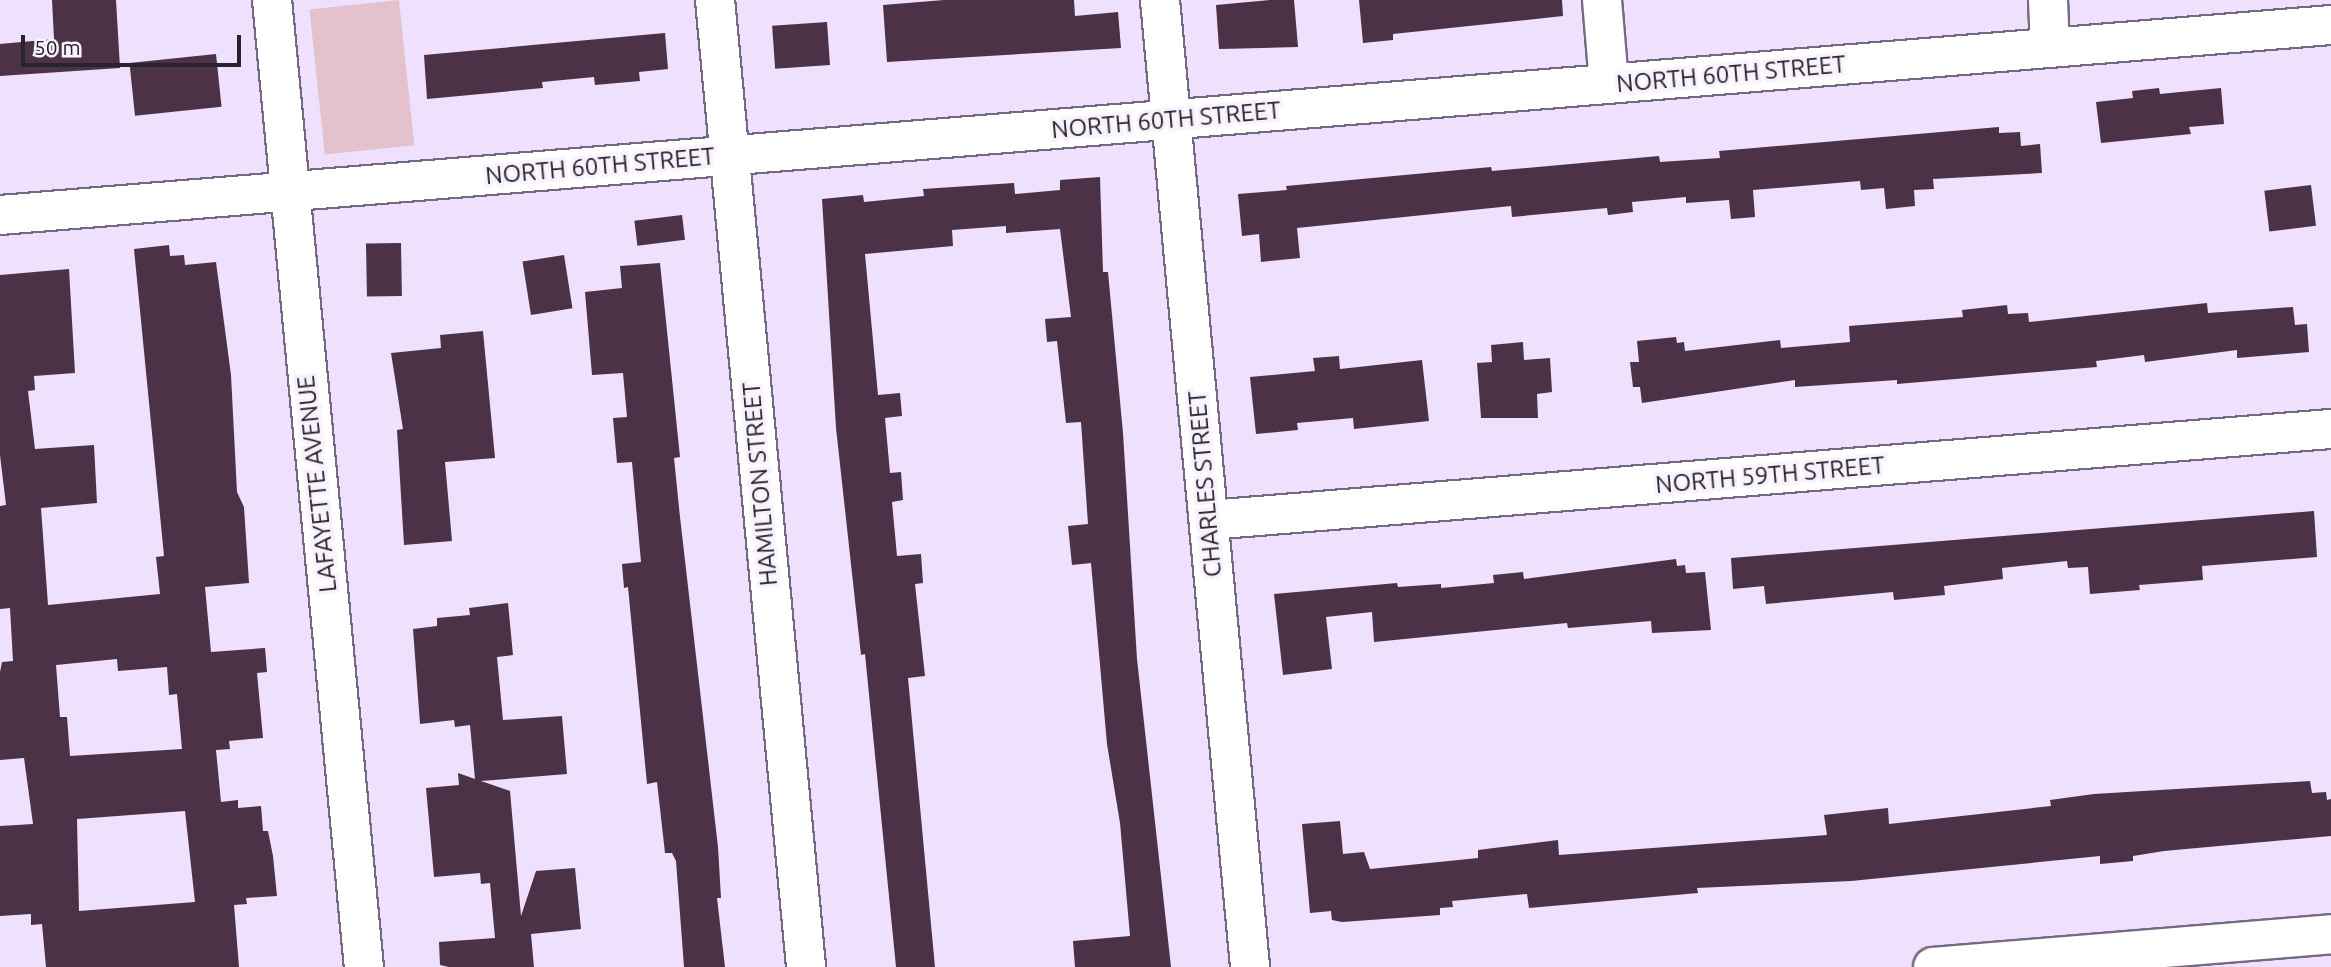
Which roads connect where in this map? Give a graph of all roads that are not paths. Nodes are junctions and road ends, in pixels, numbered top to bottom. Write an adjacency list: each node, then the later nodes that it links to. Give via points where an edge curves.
1 (272, 0): 11 (street, LAFAYETTE AVENUE)
2 (715, 0): 10 (street, HAMILTON STREET)
3 (1160, 0): 9 (street, CHARLES STREET)
4 (1602, 0): 8 (street)
5 (2048, 0): 7 (street)
6 (2331, 25): 7 (street, NORTH 60TH STREET)
7 (2050, 47): 8 (street, NORTH 60TH STREET)
8 (1609, 84): 9 (street, NORTH 60TH STREET)
9 (1170, 120): 10 (street, NORTH 60TH STREET); 14 (street, CHARLES STREET)
10 (729, 156): 11 (street, NORTH 60TH STREET); 17 (street, HAMILTON STREET)
11 (288, 192): 12 (street, NORTH 60TH STREET); 16 (street, LAFAYETTE AVENUE)
12 (0, 215)
13 (2331, 429): 14 (street, NORTH 59TH STREET)
14 (1209, 520): 18 (street, CHARLES STREET)
15 (2331, 934): 19 (street)
16 (364, 967)
17 (806, 967)
18 (1251, 967)
19 (1933, 967)

